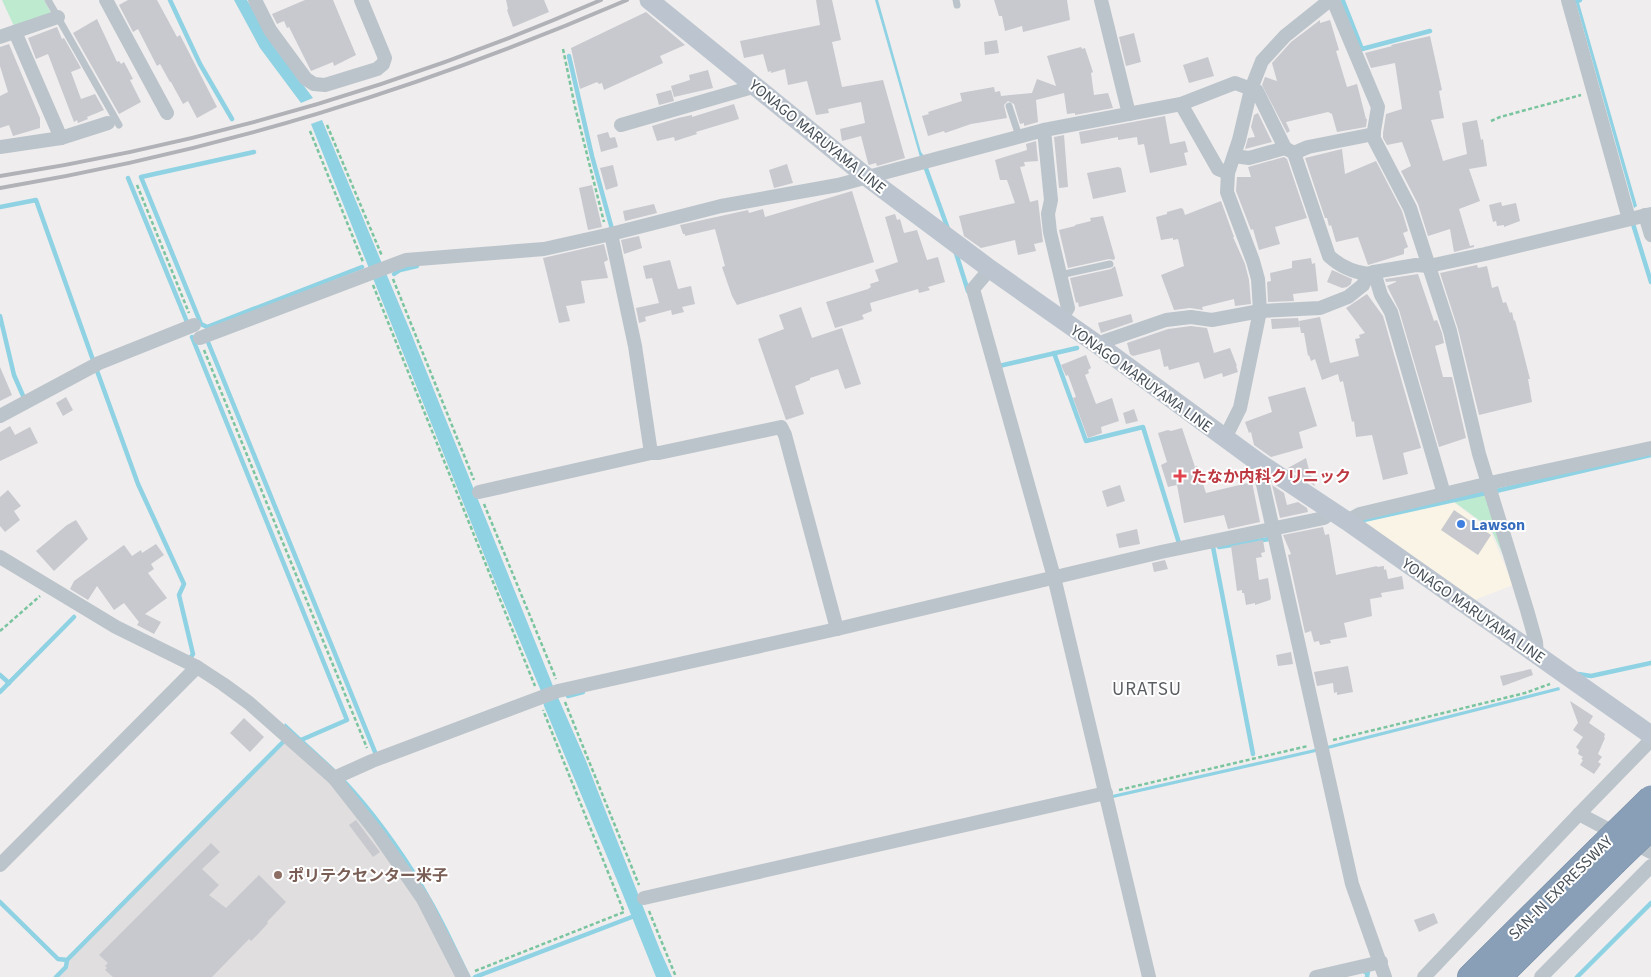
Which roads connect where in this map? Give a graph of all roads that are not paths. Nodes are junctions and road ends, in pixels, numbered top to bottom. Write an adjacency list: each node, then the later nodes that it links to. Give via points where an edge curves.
1 (48, 0): 9 (lane)
2 (106, 0): 16 (street)
3 (255, 0): 4 (street, via 270,30 301,74 314,84 324,85 378,69 383,64 385,58)
4 (360, 0)
5 (649, 0): 12 (main road, YONAGO MARUYAMA LINE)
6 (1101, 0): 17 (street)
7 (1568, 0): 30 (street)
8 (1327, 2): 13 (street, via 1285,36 1262,61); 21 (street, via 1378,107)
9 (58, 17): 10 (street); 18 (lane)
10 (15, 32): 11 (street); 23 (street)
11 (0, 37)
12 (756, 86): 19 (street); 28 (main road, YONAGO MARUYAMA LINE)
13 (1251, 90): 14 (street, via 1235,83); 25 (street, via 1257,91); 26 (street)
14 (1181, 104): 17 (street); 27 (street, via 1218,169)
15 (1009, 106): 22 (lane)
16 (167, 113)
17 (1129, 114): 20 (street)
18 (114, 124): 23 (street)
19 (621, 125)
20 (1044, 130): 22 (street); 37 (street, via 1051,200 1048,214)
21 (1374, 134): 25 (street); 34 (street, via 1410,208)
22 (1019, 136): 28 (street)
23 (60, 138): 24 (street)
24 (0, 147)
25 (1290, 150): 26 (street, via 1249,158); 36 (street, via 1329,256 1337,264 1355,272)
26 (1234, 156): 27 (street)
27 (1228, 173): 38 (street, via 1227,192 1258,279)
28 (868, 178): 31 (street, via 721,206); 35 (main road, YONAGO MARUYAMA LINE)
29 (1648, 214): 30 (street); 32 (street)
30 (1629, 219): 34 (street)
31 (609, 234): 41 (street, via 544,248 406,260); 46 (street, via 635,346)
32 (1651, 235)
33 (1110, 264): 37 (lane)
34 (1429, 266): 36 (street, via 1416,265); 48 (street, via 1450,331 1479,454)
35 (990, 269): 39 (main road, YONAGO MARUYAMA LINE); 54 (street, via 973,289)
36 (1371, 273): 38 (street, via 1363,286 1348,297 1320,308); 50 (street, via 1391,312)
37 (1060, 275): 39 (street, via 1068,308)
38 (1260, 311): 42 (street, via 1212,320 1191,317 1166,320 1105,341); 44 (street, via 1240,408)
39 (1061, 319): 42 (main road, YONAGO MARUYAMA LINE)
40 (194, 325): 43 (street, via 99,363)
41 (200, 338)
42 (1101, 347): 44 (main road, YONAGO MARUYAMA LINE)
43 (0, 416)
44 (1224, 438): 47 (main road, YONAGO MARUYAMA LINE)
45 (1651, 448): 48 (street)
46 (651, 453): 49 (street); 55 (street, via 781,427 786,435)
47 (1258, 462): 51 (main road, YONAGO MARUYAMA LINE); 52 (street)
48 (1490, 483): 50 (street); 56 (street)
49 (479, 492)
50 (1444, 494): 51 (street)
51 (1340, 516): 52 (street); 56 (main road, YONAGO MARUYAMA LINE)
52 (1273, 529): 54 (street); 70 (street, via 1352,884)
53 (0, 557): 57 (street, via 116,627)
54 (1054, 577): 55 (street); 61 (street)
55 (837, 629): 60 (street, via 559,691)
56 (1537, 655): 58 (main road, YONAGO MARUYAMA LINE)
57 (197, 667): 60 (street, via 249,702); 67 (street)
58 (1651, 735)
59 (1651, 740): 63 (street)
60 (338, 776): 71 (street, via 422,899)
61 (1106, 793): 69 (street); 72 (street)
62 (1651, 798): 66 (highway, SAN-IN EXPRESSWAY, bridge)
63 (1578, 814): 65 (street); 75 (street)
64 (1651, 827): 66 (highway, SAN-IN EXPRESSWAY, bridge)
65 (1651, 852)
66 (1606, 857): 76 (highway, SAN-IN EXPRESSWAY); 77 (highway, SAN-IN EXPRESSWAY)
67 (0, 865)
68 (1651, 866): 78 (street)
69 (644, 898)
70 (1381, 962): 73 (street); 74 (street)
71 (467, 975)
72 (1149, 977)
73 (1316, 977)
74 (1385, 977)
75 (1424, 977)
76 (1470, 977)
77 (1499, 977)
78 (1541, 977)

